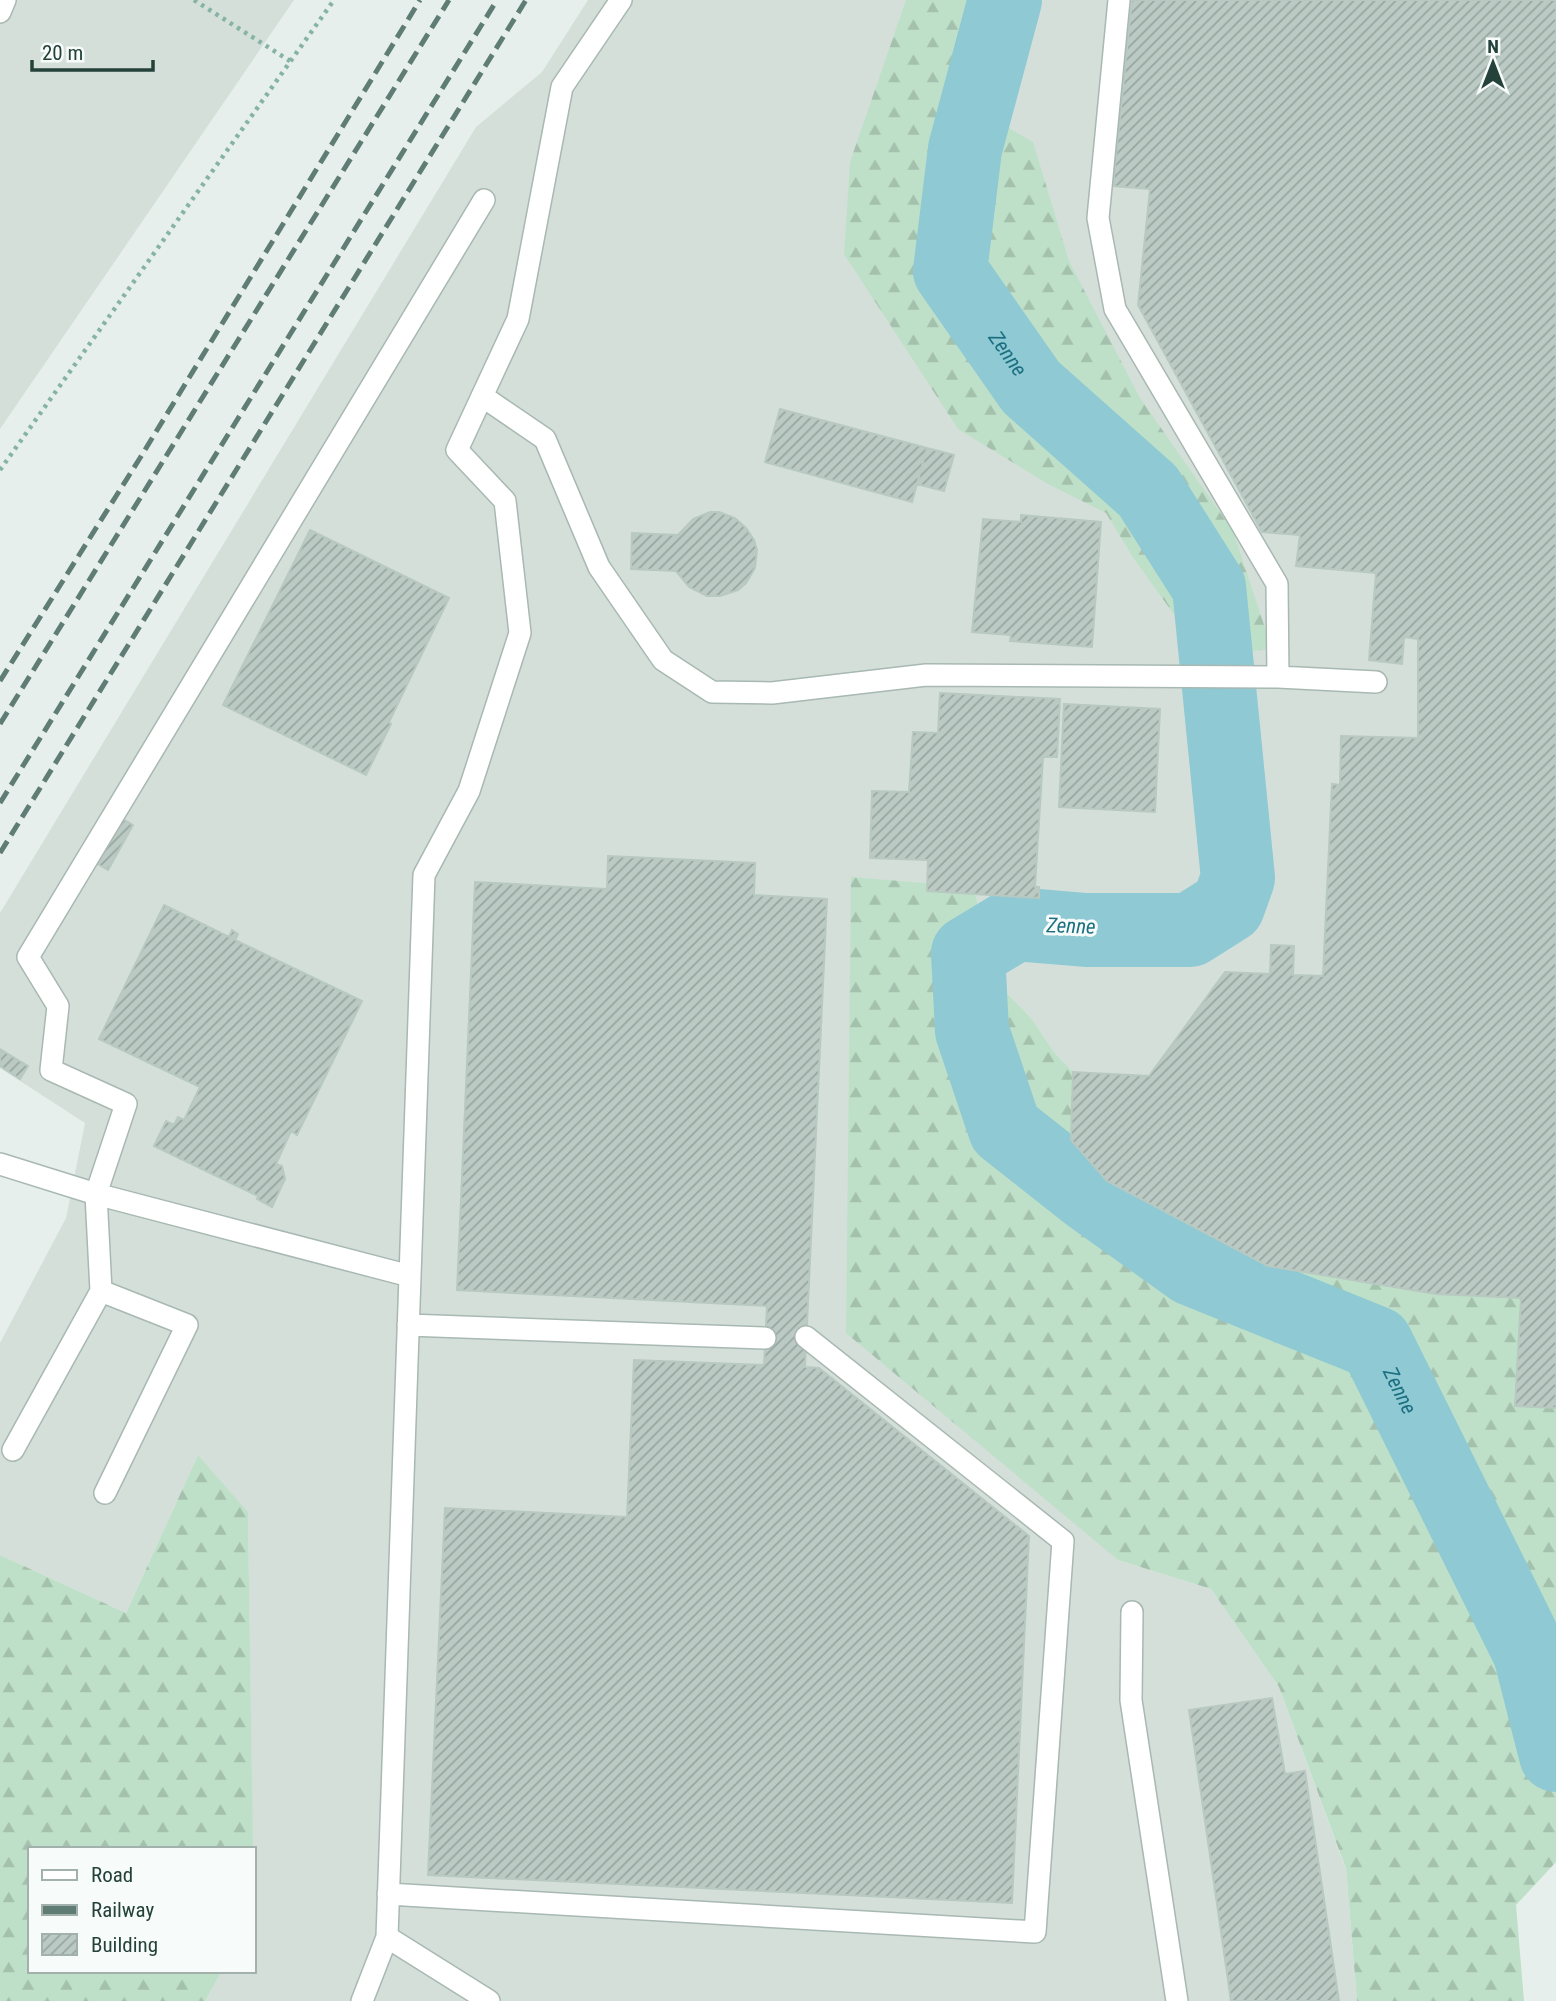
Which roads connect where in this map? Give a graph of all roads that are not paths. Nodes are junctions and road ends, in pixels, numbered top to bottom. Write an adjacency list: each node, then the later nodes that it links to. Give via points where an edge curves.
1 (5, 0): 4 (street)
2 (621, 0): 6 (street, via 562,87 518,319)
3 (1119, 0): 7 (street, via 1098,218 1115,309 1277,584)
4 (0, 12)
5 (484, 200): 10 (street, via 28,957 58,1006 51,1070 126,1104)
6 (482, 396): 7 (street, via 545,439 599,567 663,660 712,692 772,693 926,675); 11 (street, via 457,450 505,501 520,633 469,791 424,875)
7 (1278, 677): 8 (street)
8 (1377, 682)
9 (0, 1164): 10 (street)
10 (96, 1194): 11 (street); 12 (street)
11 (410, 1276): 13 (street)
12 (101, 1291): 16 (street); 17 (street, via 187,1325)
13 (408, 1325): 15 (street); 19 (street)
14 (806, 1337): 19 (street, via 1063,1541 1035,1931)
15 (765, 1338)
16 (13, 1450)
17 (105, 1493)
18 (1132, 1612): 23 (street, via 1130,1700)
19 (388, 1895): 20 (street)
20 (387, 1937): 21 (street); 22 (street)
21 (362, 2001)
22 (489, 2001)
23 (1177, 2001)

